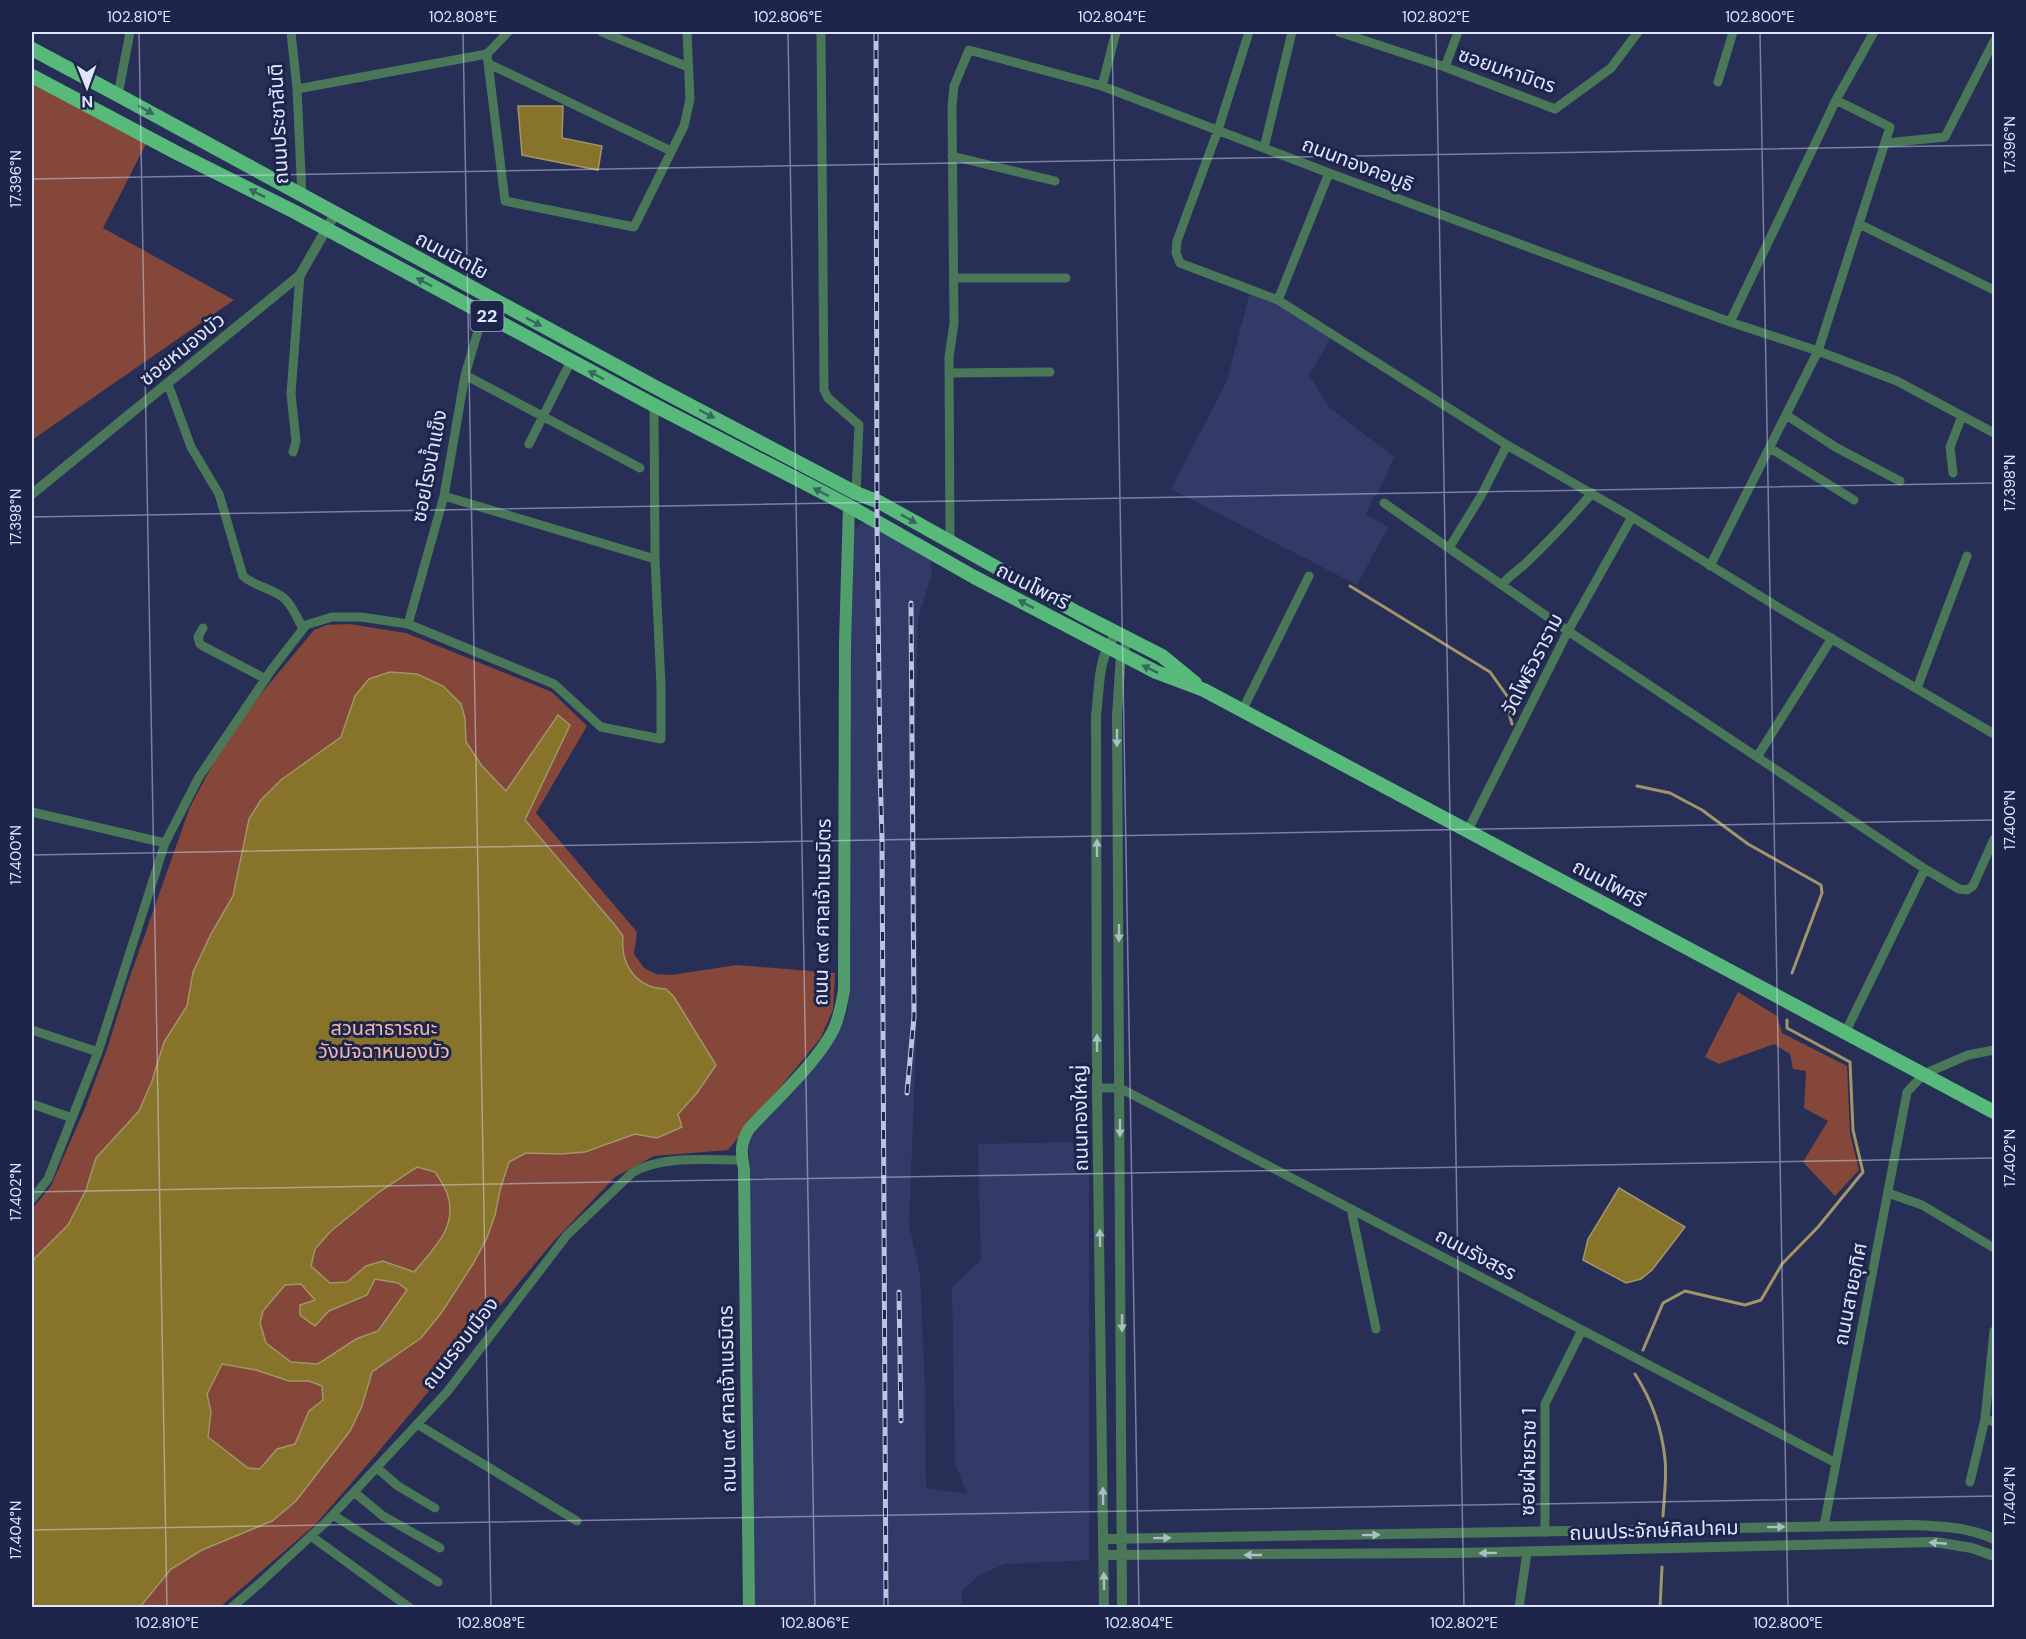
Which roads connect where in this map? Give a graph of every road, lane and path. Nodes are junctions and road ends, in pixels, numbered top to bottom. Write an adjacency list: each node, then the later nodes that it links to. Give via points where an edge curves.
1 (130, 32): 27 (street)
2 (291, 32): 26 (street, ถนนประชาสันติ)
3 (508, 32): 17 (street)
4 (602, 32): 20 (street)
5 (687, 32): 20 (street)
6 (821, 32): 66 (street, via 824,390 828,399 859,425)
7 (1116, 32): 25 (street)
8 (1249, 32): 29 (street)
9 (1292, 32): 31 (street)
10 (1339, 32): 21 (street, ซอยมหามิตร)
11 (1458, 32): 21 (street)
12 (1638, 32): 21 (street, ซอยมหามิตร, via 1611,68 1555,109)
13 (1733, 32): 23 (street)
14 (1874, 32): 28 (street)
15 (1995, 41): 30 (street, via 1945,137)
16 (32, 49): 18 (main road, ถนนนิตโย / 22)
17 (487, 54): 19 (street); 26 (street)
18 (57, 63): 24 (main road); 27 (main road, ถนนนิตโย / 22)
19 (489, 64): 32 (street); 32 (street, via 505,201 634,227)
20 (688, 67): 32 (street, via 690,99 684,126)
21 (1445, 67)
22 (32, 76): 24 (main road, ถนนนิตโย / 22)
23 (1718, 82)
24 (46, 83): 37 (main road, ถนนนิตโย / 22, one-way to 24)
25 (1102, 86): 29 (street, ถนนทองคอมูธิ); 33 (street, ถนนทองคอมูธิ, via 969,50 954,86)
26 (297, 89): 36 (street, ถนนประชาสันติ)
27 (118, 95): 36 (main road, ถนนนิตโย / 22, one-way to 36)
28 (1836, 100): 30 (street, via 1890,127); 47 (street)
29 (1218, 130): 31 (street, ถนนทองคอมูธิ); 45 (street, via 1176,253 1180,262)
30 (1886, 143): 39 (street)
31 (1264, 148): 34 (street, ถนนทองคอมูธิ)
32 (671, 151)
33 (952, 156): 35 (street); 42 (street)
34 (1329, 173): 45 (street); 47 (street, ถนนทองคอมูธิ)
35 (1055, 181)
36 (302, 196): 37 (main road, ถนนประชาสันติ); 38 (main road, ถนนนิตโย / 22)
37 (295, 212): 40 (main road, ถนนนิตโย / 22)
38 (335, 214): 40 (street, ซอยหนองบัว); 66 (main road, ถนนนิตโย / 22, one-way to 66)
39 (1859, 224): 44 (street); 48 (street)
40 (327, 230): 41 (street, ซอยหนองบัว); 46 (main road, ถนนนิตโย / 22, one-way to 40)
41 (300, 275): 53 (street, ซอยหนองบัว); 62 (street, via 291,394 296,441)
42 (954, 278): 43 (street); 51 (street)
43 (1066, 278)
44 (1995, 290)
45 (1278, 300): 60 (street)
46 (483, 314): 49 (main road, ถนนนิตโย / 22); 52 (street, ซอยโรงน้ำแข็ง)
47 (1730, 322): 48 (street, ถนนทองคอมูธิ)
48 (1818, 351): 55 (street); 57 (street, ถนนทองคอมูธิ, via 1897,381)
49 (571, 362): 54 (main road, ถนนนิตโย / 22, one-way to 49); 56 (street)
50 (1050, 372): 51 (street)
51 (950, 373): 74 (street)
52 (465, 375): 56 (street); 69 (street, ซอยโรงน้ำแข็ง)
53 (168, 384): 68 (street, ซอยหนองบัว); 84 (street, via 191,447 219,494 243,576 286,600)
54 (651, 404): 72 (main road, ถนนนิตโย, one-way to 54); 77 (street)
55 (1786, 415): 61 (street); 65 (street, via 1837,448)
56 (543, 416): 59 (street); 63 (street)
57 (1962, 416): 58 (street, ถนนทองคอมูธิ); 64 (street, via 1950,447)
58 (1995, 433)
59 (529, 444)
60 (1507, 445): 67 (street); 75 (street)
61 (1770, 448): 70 (street); 78 (street)
62 (293, 452)
63 (640, 468)
64 (1953, 473)
65 (1900, 481)
66 (856, 493): 72 (main road); 74 (main road, ถนนโพศรี, one-way to 74)
67 (1592, 493): 73 (street); 80 (street)
68 (32, 494)
69 (444, 496): 77 (street); 82 (street, ซอยโรงน้ำแข็ง)
70 (1854, 500)
71 (1384, 503): 75 (street)
72 (849, 506): 88 (main road, ถนนโพศรี, one-way to 72); 114 (main road, ถนน ๓๙ ศาลเจ้าเนรมิตร, via 842,1004 834,1028 818,1053 743,1138)
73 (1632, 517): 78 (street); 85 (street, วัดโพธิวราราม)
74 (950, 542): 81 (main road, ถนนโพศรี)
75 (1449, 548): 80 (street)
76 (1966, 556): 92 (street)
77 (655, 559): 82 (street, via 661,739 601,728 554,684)
78 (1710, 566): 87 (street)
79 (1309, 576): 94 (street)
80 (1502, 585): 85 (street)
81 (1078, 613): 86 (main road, ถนนโพศรี); 90 (main road, via 1103,621 1155,648)
82 (408, 624): 84 (street, via 332,617)
83 (203, 628): 91 (street, via 198,637 200,644)
84 (303, 629): 91 (street)
85 (1568, 631): 98 (street); 100 (street, วัดโพธิวราราม)
86 (1123, 636): 88 (street, ถนนทองใหญ่); 89 (street, ถนนทองใหญ่); 90 (main road, ถนนโพศรี)
87 (1832, 638): 92 (street); 98 (street)
88 (1107, 646): 89 (main road, ถนนโพศรี); 95 (street, ถนนทองใหญ่, via 1102,658)
89 (1122, 654): 93 (main road, ถนนโพศรี, one-way to 89); 96 (street, ถนนทองใหญ่)
90 (1162, 656): 93 (main road, ถนนโพศรี)
91 (266, 679): 102 (street, via 199,777)
92 (1917, 688): 97 (street)
93 (1204, 690): 94 (main road, ถนนโพศรี)
94 (1242, 711): 100 (main road, ถนนโพศรี)
95 (1096, 715): 96 (street); 109 (street, ถนนทองใหญ่, one-way to 95)
96 (1117, 716): 110 (street, ถนนทองใหญ่, one-way to 110)
97 (1995, 734)
98 (1756, 757): 103 (street)
99 (32, 812): 102 (street)
100 (1468, 830): 105 (main road, ถนนโพศรี)
101 (1995, 839): 103 (street, via 1973,886 1967,890)
102 (165, 843): 107 (street)
103 (1925, 869): 105 (street)
104 (32, 1030): 107 (street)
105 (1845, 1033): 108 (main road, ถนนโพศรี)
106 (1995, 1050): 108 (street, via 1968,1055)
107 (98, 1052): 113 (street)
108 (1924, 1074): 112 (main road, ถนนโพศรี); 115 (street, ถนนสายอุทิศ, via 1907,1092)
109 (1097, 1088): 110 (street, ถนนรังสรร); 139 (street, ถนนทองใหญ่, one-way to 109)
110 (1120, 1088): 117 (street, ถนนรังสรร); 140 (street, ถนนทองใหญ่, one-way to 140)
111 (32, 1104): 113 (street)
112 (1995, 1112)
113 (72, 1118): 116 (street, via 48,1179)
114 (742, 1160): 124 (street, ถนนรอบเมือง, via 658,1163 632,1173 567,1234 447,1392); 154 (main road, ถนน ๓๙ ศาลเจ้าเนรมิตร)
115 (1888, 1193): 118 (street, via 1922,1205); 125 (street, ถนนสายอุทิศ)
116 (32, 1199)
117 (1351, 1209): 119 (street); 120 (street, ถนนรังสรร)
118 (1995, 1248)
119 (1376, 1329)
120 (1582, 1330): 125 (street, ถนนรังสรร); 135 (street, ซอยฝ่ายราช 1, via 1545,1404)
121 (1995, 1331): 122 (street)
122 (1994, 1338): 123 (street)
123 (1990, 1421): 127 (street)
124 (417, 1424): 126 (street, ถนนรอบเมือง); 131 (street)
125 (1836, 1463): 132 (street, ถนนสายอุทิศ)
126 (377, 1468): 128 (street, ถนนรอบเมือง); 129 (street)
127 (1970, 1482)
128 (354, 1492): 130 (street, ถนนรอบเมือง); 143 (street, via 383,1516)
129 (435, 1508)
130 (333, 1515): 137 (street, ถนนรอบเมือง); 151 (street)
131 (577, 1521)
132 (1824, 1526): 133 (street, ถนนประจักษ์ศิลปาคม, one-way to 132); 141 (street, ถนนประจักษ์ศิลปาคม, via 1951,1527); 142 (street)
133 (1686, 1529): 135 (street, ถนนประจักษ์ศิลปาคม); 144 (street)
134 (1526, 1532): 135 (street, ถนนประจักษ์ศิลปาคม); 136 (street, ถนนประจักษ์ศิลปาคม, one-way to 134); 145 (street)
135 (1545, 1532)
136 (1347, 1535): 138 (street, ถนนประจักษ์ศิลปาคม); 146 (street)
137 (311, 1536): 152 (street, ถนนรอบเมือง); 153 (street)
138 (1313, 1536): 140 (street, ถนนประจักษ์ศิลปาคม, one-way to 138); 149 (street)
139 (1104, 1539): 140 (street, ถนนประจักษ์ศิลปาคม); 147 (street, ถนนทองใหญ่)
140 (1122, 1539): 148 (street, ถนนทองใหญ่)
141 (1995, 1539)
142 (1820, 1543): 144 (street, ถนนประจักษ์ศิลปาคม); 150 (street, ถนนประจักษ์ศิลปาคม, one-way to 142, via 1935,1542)
143 (440, 1548)
144 (1686, 1548): 145 (street, ถนนประจักษ์ศิลปาคม)
145 (1527, 1552): 146 (street, ถนนประจักษ์ศิลปาคม, one-way to 146); 157 (street)
146 (1346, 1554): 149 (street, ถนนประจักษ์ศิลปาคม)
147 (1104, 1555): 148 (street, ถนนประจักษ์ศิลปาคม); 155 (street, ถนนทองใหญ่, one-way to 147)
148 (1122, 1555): 149 (street, ถนนประจักษ์ศิลปาคม, one-way to 148); 156 (street, ถนนทองใหญ่)
149 (1312, 1555)
150 (1995, 1556)
151 (438, 1582)
152 (231, 1608)
153 (410, 1608)
154 (749, 1608)
155 (1104, 1608)
156 (1122, 1608)
157 (1519, 1608)

